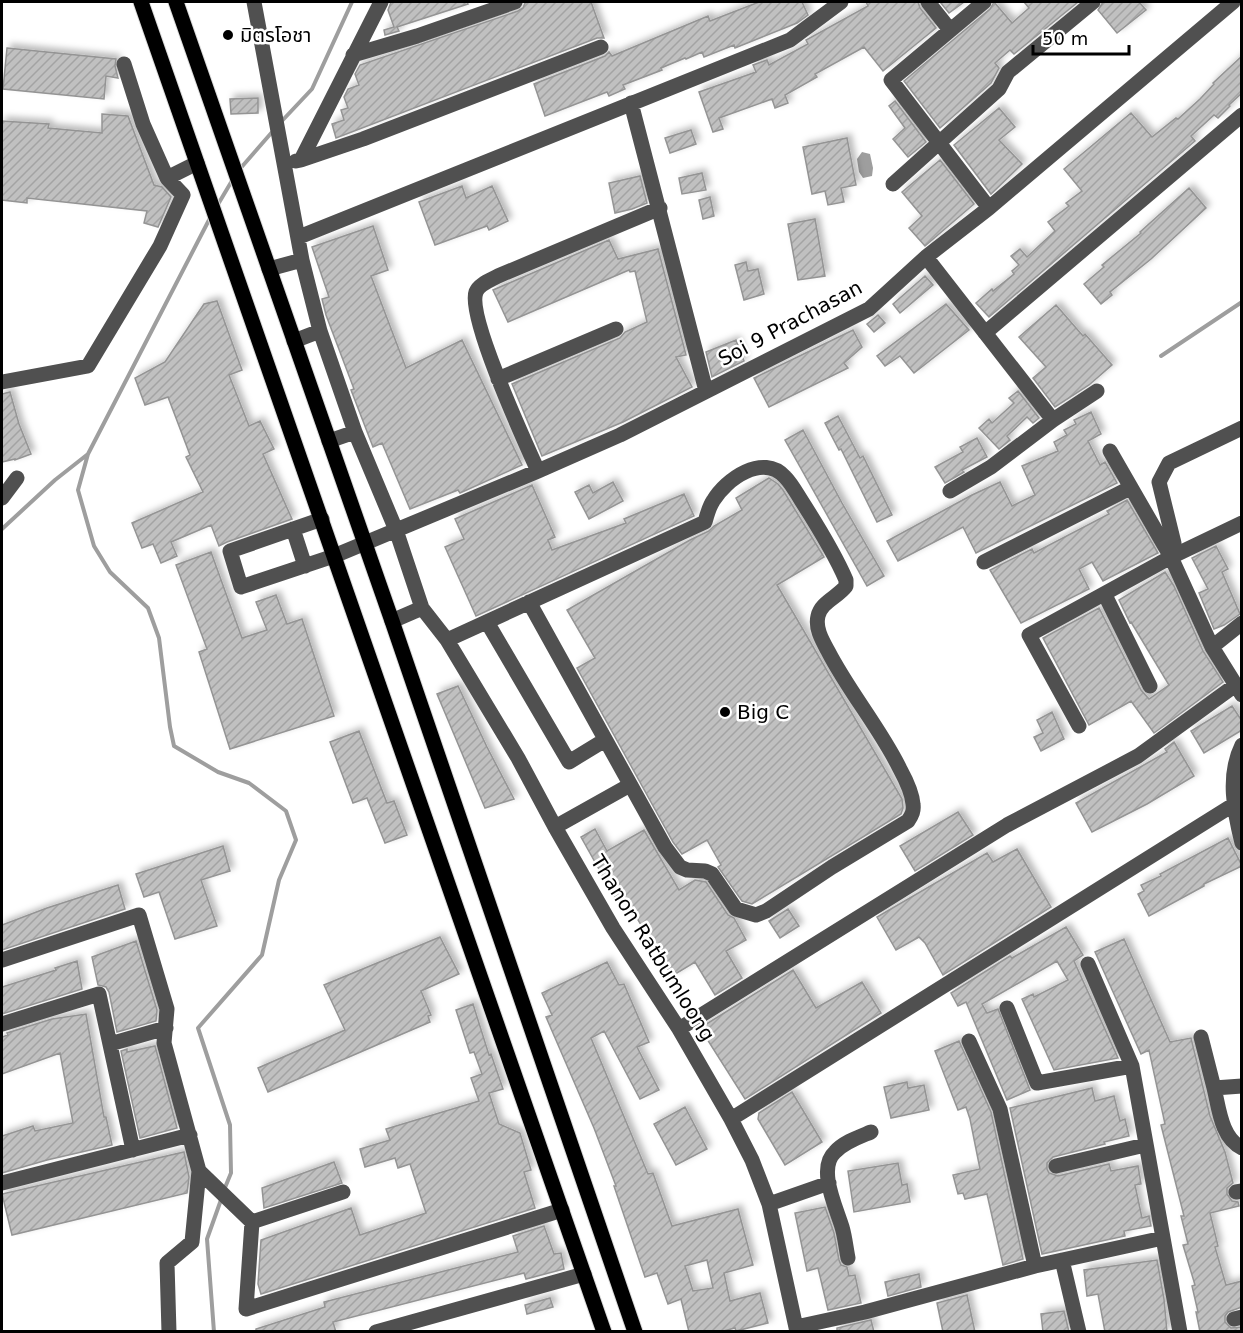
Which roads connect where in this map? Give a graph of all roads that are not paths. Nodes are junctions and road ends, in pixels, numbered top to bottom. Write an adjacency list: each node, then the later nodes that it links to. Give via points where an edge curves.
1 (141, 2): 20 (main road)
2 (176, 2): 28 (main road)
3 (254, 2): 19 (street, Thanon Ratbumloong)
4 (381, 2): 13 (street)
5 (515, 2): 13 (street)
6 (841, 2): 15 (street, via 790,40)
7 (928, 2): 11 (street)
8 (984, 2): 11 (street)
9 (1093, 2): 17 (street, via 1008,72 999,89)
10 (1233, 2): 24 (street, Soi 9 Prachasan)
11 (951, 30): 17 (street, via 891,80)
12 (601, 47): 18 (street, via 363,140)
13 (353, 55): 18 (street)
14 (124, 64): 21 (street, via 143,124)
15 (631, 103): 23 (street); 25 (street)
16 (1242, 115): 31 (street)
17 (939, 143): 22 (street); 24 (street)
18 (301, 160): 19 (street)
19 (284, 163): 25 (street, Thanon Ratbumloong)
20 (199, 167): 21 (street); 47 (main road)
21 (167, 178): 34 (street, via 183,195 160,246 88,366)
22 (892, 184)
23 (660, 208): 33 (street, via 479,287 475,302); 35 (street)
24 (989, 208): 26 (street, Soi 9 Prachasan)
25 (299, 237): 27 (street, Thanon Ratbumloong)
26 (926, 257): 31 (street); 35 (street, Soi 9 Prachasan, via 869,309)
27 (302, 260): 28 (street); 30 (street, Thanon Ratbumloong)
28 (269, 269): 32 (main road)
29 (616, 329): 33 (street)
30 (320, 331): 32 (street); 39 (street, Thanon Ratbumloong)
31 (985, 333): 37 (street)
32 (294, 341): 40 (main road)
33 (498, 379): 42 (street)
34 (2, 381)
35 (706, 391): 42 (street, Soi 9 Prachasan)
36 (1097, 391): 37 (street)
37 (1053, 420): 45 (street, via 991,467)
38 (1242, 428): 53 (street, via 1169,463 1159,482 1174,543)
39 (355, 432): 40 (street); 50 (street, Thanon Ratbumloong)
40 (329, 441): 51 (main road)
41 (1110, 451): 44 (street)
42 (538, 471): 50 (street, Soi 9 Prachasan)
43 (2, 482): 46 (street, via 17,478)
44 (1131, 488): 53 (street); 54 (street)
45 (951, 491)
46 (2, 498)
47 (322, 519): 49 (street); 52 (main road)
48 (1242, 523): 53 (street)
49 (293, 529): 55 (street); 55 (street, Soi 9 Prachasan, via 230,551 241,587)
50 (396, 530): 51 (street, Soi 9 Prachasan); 58 (street, Thanon Ratbumloong)
51 (364, 543): 52 (street, Soi 9 Prachasan); 59 (main road)
52 (334, 556): 55 (street, Soi 9 Prachasan); 98 (main road)
53 (1171, 557): 56 (street); 63 (street)
54 (984, 562)
55 (305, 566)
56 (1106, 595): 64 (street); 66 (street, via 1029,635)
57 (529, 602): 60 (street); 67 (street); 70 (street, via 705,522 722,489 754,469 774,469 785,477 815,522 846,586 818,613 818,631 908,785 913,803 908,821 756,915 736,909 712,874 680,867)
58 (422, 608): 59 (street); 62 (street, Thanon Ratbumloong)
59 (392, 621): 109 (main road)
60 (487, 622): 62 (street); 67 (street, via 569,762)
61 (1242, 623): 63 (street)
62 (447, 640): 72 (street, Thanon Ratbumloong)
63 (1212, 647): 65 (street)
64 (1150, 686)
65 (1239, 690): 79 (street, via 1138,756 1007,825)
66 (1079, 726)
67 (605, 740): 70 (street)
68 (1242, 745): 69 (street, via 1235,758)
69 (1238, 780): 71 (street)
70 (630, 785): 72 (street)
71 (1233, 805): 73 (street); 86 (street)
72 (555, 827): 79 (street, Thanon Ratbumloong, via 613,928)
73 (1242, 843)
74 (2, 960): 78 (street, via 139,915 167,1009)
75 (1088, 964): 83 (street)
76 (1007, 1008): 83 (street, via 1037,1083)
77 (2, 1024): 82 (street, via 99,994)
78 (166, 1028): 82 (street); 88 (street, via 164,1043)
79 (679, 1029): 86 (street, Thanon Ratbumloong)
80 (1201, 1037): 85 (street)
81 (969, 1041): 103 (street, via 1000,1109)
82 (110, 1044): 91 (street)
83 (1132, 1066): 89 (street)
84 (1242, 1086): 85 (street)
85 (1214, 1088): 90 (street, via 1227,1135)
86 (731, 1119): 97 (street, Thanon Ratbumloong)
87 (871, 1132): 95 (street, via 830,1157)
88 (190, 1135): 91 (street); 93 (street)
89 (1145, 1145): 92 (street); 100 (street)
90 (1242, 1148)
91 (133, 1150): 94 (street)
92 (1056, 1166)
93 (199, 1171): 99 (street); 106 (street, via 192,1242 166,1263)
94 (2, 1183)
95 (829, 1184): 97 (street); 101 (street)
96 (343, 1192): 99 (street)
97 (769, 1204): 105 (street, Thanon Ratbumloong)
98 (562, 1210): 99 (street, via 246,1309); 104 (main road)
99 (252, 1222)
100 (1163, 1238): 102 (street); 111 (street)
101 (848, 1258)
102 (1062, 1260): 103 (street); 110 (street)
103 (1035, 1266): 105 (street)
104 (585, 1274): 107 (street); 108 (main road)
105 (797, 1329)
106 (169, 1332)
107 (376, 1332)
108 (604, 1332)
109 (635, 1332)
110 (1079, 1332)
111 (1180, 1332)

